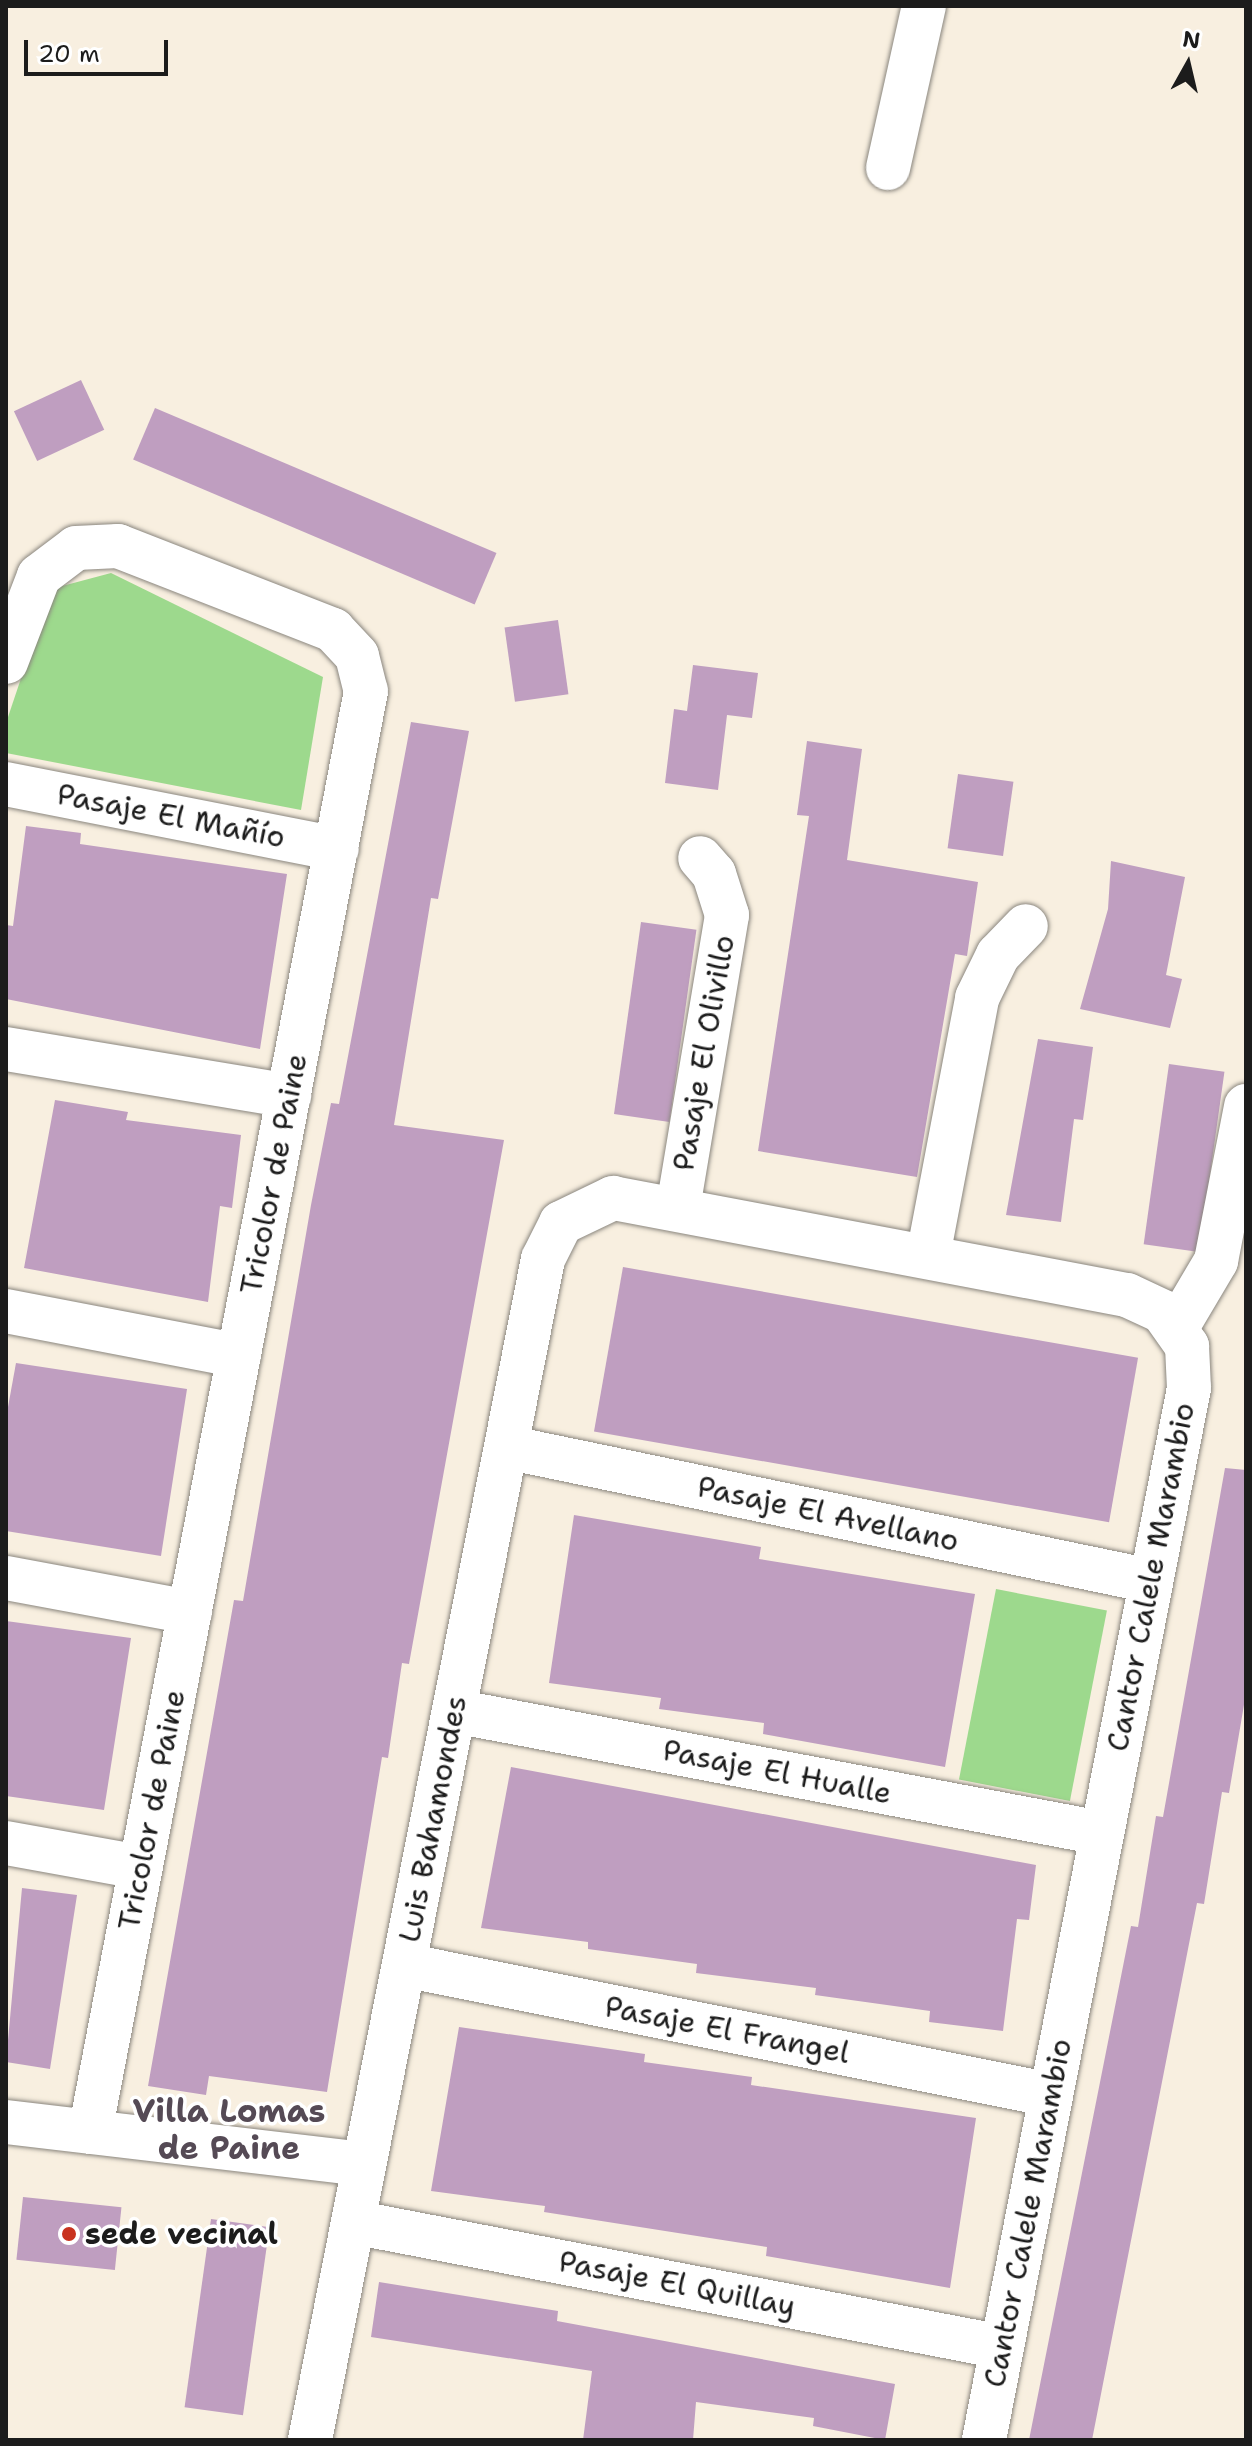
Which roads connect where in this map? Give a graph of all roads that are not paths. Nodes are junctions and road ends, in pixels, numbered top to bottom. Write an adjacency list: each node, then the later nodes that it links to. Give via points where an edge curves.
1 (924, 6): 2 (street)
2 (888, 168)
3 (6, 662): 5 (street, Tricolor de Paine, via 39,576 65,554 96,545 138,553 333,630 357,656 366,691)
4 (6, 784): 5 (street, Pasaje El Mañío)
5 (337, 849): 9 (street, Tricolor de Paine)
6 (700, 858): 11 (street, Pasaje El Olivillo, via 727,915)
7 (1026, 926): 12 (street, via 998,955 977,998)
8 (6, 1049): 9 (street)
9 (289, 1096): 15 (street, Tricolor de Paine)
10 (1246, 1106): 14 (street, via 1216,1261)
11 (678, 1208): 12 (street); 16 (street, Luis Bahamondes, via 613,1198 577,1210 561,1223 543,1259)
12 (928, 1256): 14 (street, via 1127,1295)
13 (6, 1311): 15 (street)
14 (1177, 1327): 18 (street, Cantor Calele Marambio, via 1191,1367)
15 (239, 1356): 19 (street, Tricolor de Paine)
16 (506, 1447): 18 (street, Pasaje El Avellano); 20 (street, Luis Bahamondes)
17 (6, 1578): 19 (street)
18 (1151, 1581): 21 (street, Cantor Calele Marambio)
19 (190, 1612): 23 (street, Tricolor de Paine)
20 (454, 1711): 21 (street, Pasaje El Hualle); 24 (street, Luis Bahamondes)
21 (1101, 1833): 25 (street, Cantor Calele Marambio)
22 (6, 1843): 23 (street)
23 (140, 1867): 27 (street, Tricolor de Paine)
24 (404, 1965): 25 (street, Pasaje El Frangel); 28 (street, Luis Bahamondes)
25 (1051, 2095): 30 (street, Cantor Calele Marambio)
26 (6, 2122): 27 (street)
27 (90, 2132): 28 (street)
28 (364, 2164): 29 (street, Luis Bahamondes)
29 (353, 2222): 30 (street, Pasaje El Quillay); 31 (street, Luis Bahamondes)
30 (1002, 2347): 32 (street, Cantor Calele Marambio)
31 (310, 2440)
32 (984, 2440)

